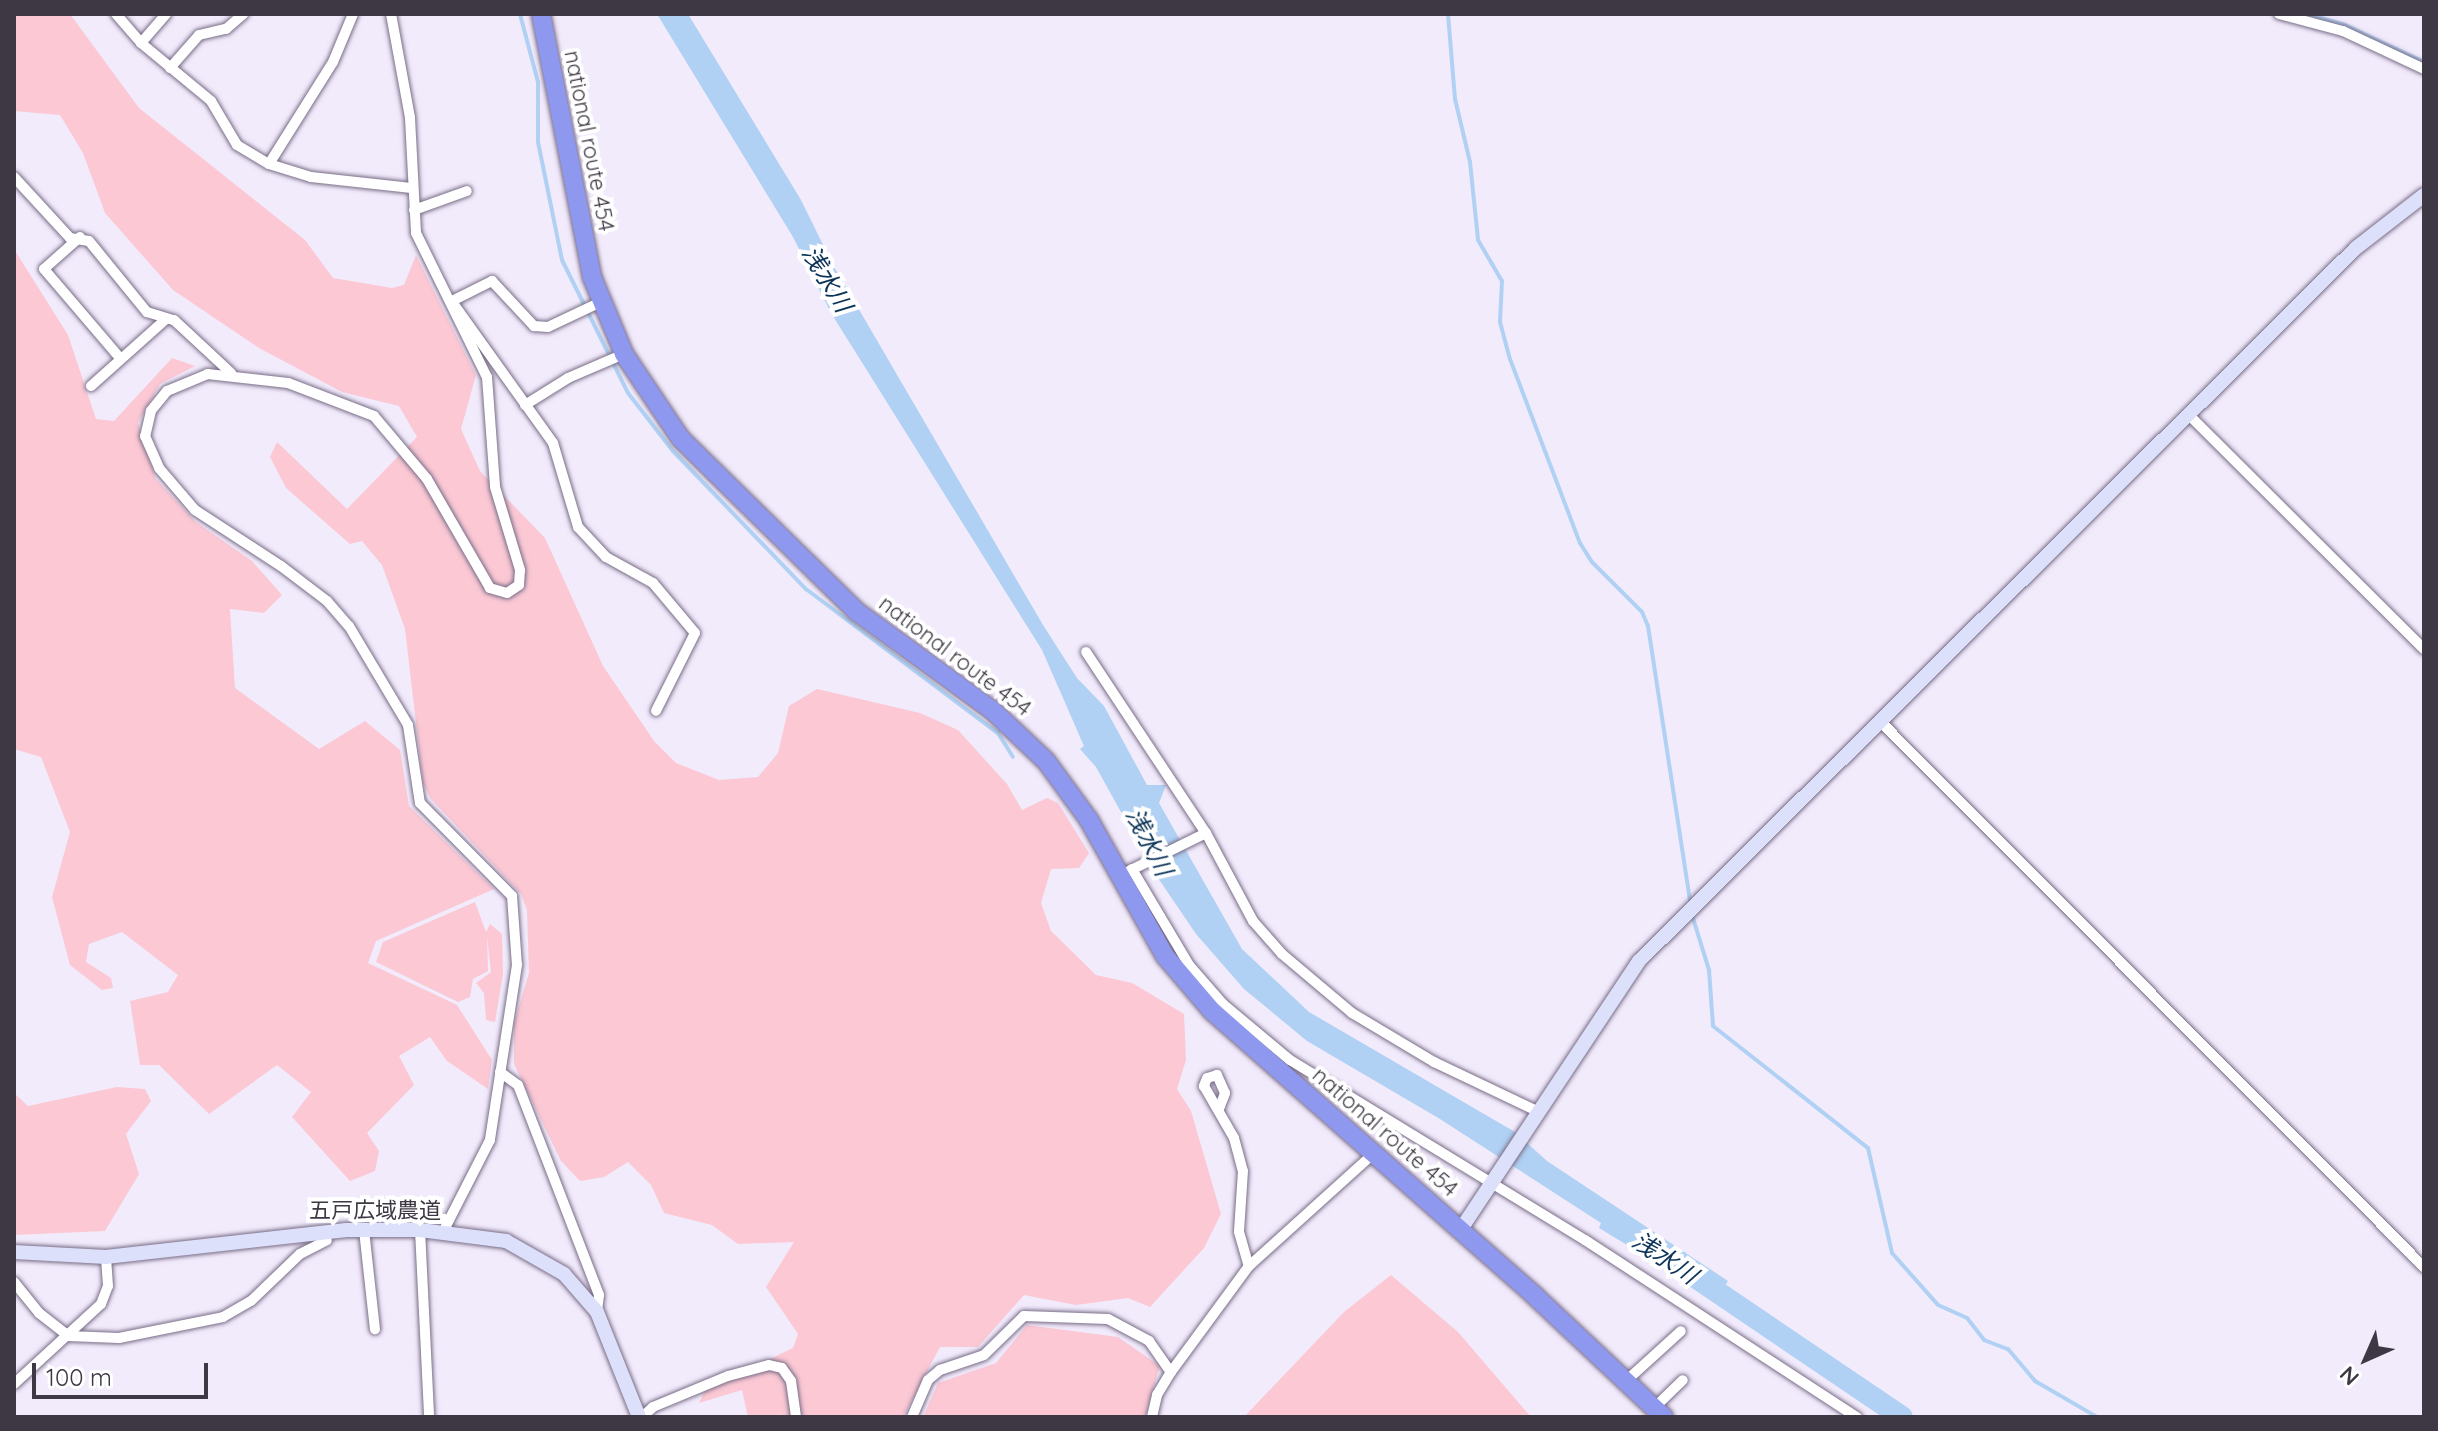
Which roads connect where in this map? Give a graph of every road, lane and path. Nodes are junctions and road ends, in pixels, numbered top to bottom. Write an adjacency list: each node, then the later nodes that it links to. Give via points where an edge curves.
1 (116, 14): 8 (street)
2 (166, 14): 8 (street)
3 (243, 14): 9 (street, via 226,29 199,35)
4 (353, 14): 11 (street, via 333,62)
5 (391, 14): 13 (street, via 410,118)
6 (541, 14): 19 (highway, national route 454, via 579,226)
7 (2279, 14): 10 (street, via 2343,31)
8 (141, 43): 9 (street)
9 (170, 68): 11 (street, via 211,101 237,145)
10 (2424, 69)
11 (269, 164): 13 (street, via 325,180)
12 (14, 177): 17 (street, via 70,238)
13 (411, 188): 16 (street)
14 (467, 191): 16 (street)
15 (2424, 195): 26 (street, via 2356,248)
16 (414, 210): 18 (street, via 416,233)
17 (80, 237): 20 (street, via 147,312); 22 (street, via 44,269)
18 (449, 299): 19 (street, via 492,281 534,326 548,327); 23 (street, via 487,377 495,487 520,570 519,585 507,593 490,588 427,479 374,416 288,383); 25 (street)
19 (601, 302): 21 (highway, national route 454)
20 (166, 319): 22 (street); 23 (street, via 174,320)
21 (624, 354): 25 (street, via 568,378); 32 (highway, national route 454, via 681,439 772,534 856,611 992,710 1046,761)
22 (121, 359): 24 (street)
23 (231, 373): 33 (street, via 208,374 167,391 151,411 145,436 159,468 195,510 304,583 349,626 408,725 420,803 512,896 517,965)
24 (91, 386)
25 (525, 405): 29 (street, via 553,443 578,527 606,557 653,583 695,633)
26 (2189, 415): 27 (street); 30 (street)
27 (2424, 649)
28 (1086, 652): 31 (street)
29 (656, 711)
30 (1880, 721): 35 (street, via 1639,961); 46 (street)
31 (1206, 833): 32 (street); 35 (street, via 1253,921 1315,986 1434,1062)
32 (1130, 870): 36 (highway, national route 454, via 1186,984); 37 (street, via 1189,965 1261,1039)
33 (500, 1072): 41 (street, via 490,1140); 48 (street, via 518,1085 599,1295)
34 (1219, 1109): 45 (street, via 1243,1171 1239,1232)
35 (1534, 1117): 37 (street)
36 (1374, 1153): 38 (highway, national route 454); 45 (street)
37 (1492, 1182): 38 (street); 62 (street)
38 (1461, 1229): 54 (highway, national route 454)
39 (364, 1230): 40 (street, 五戸広域農道); 44 (street, 五戸広域農道); 49 (street)
40 (420, 1230): 41 (street, 五戸広域農道); 57 (street)
41 (443, 1232): 48 (street, 五戸広域農道, via 481,1235 537,1255 564,1274)
42 (327, 1240): 51 (street, via 300,1254 251,1301 223,1317 119,1338)
43 (14, 1252): 44 (street, 五戸広域農道)
44 (106, 1257): 51 (street, via 108,1286 101,1304)
45 (1249, 1266): 52 (street)
46 (2424, 1267)
47 (14, 1282): 51 (street, via 39,1313)
48 (597, 1312): 58 (street, 五戸広域農道)
49 (375, 1329)
50 (1681, 1331): 54 (street)
51 (68, 1336): 55 (street)
52 (1171, 1372): 60 (street, via 1149,1341 1108,1319 1024,1316 984,1355 940,1370 928,1380); 61 (street)
53 (1683, 1380): 56 (street)
54 (1626, 1381): 56 (highway, national route 454)
55 (14, 1384)
56 (1659, 1412)
57 (429, 1417)
58 (641, 1417): 59 (street, via 716,1381 769,1365 782,1368 791,1381)
59 (796, 1417)
60 (912, 1417)
61 (1152, 1417)
62 (1857, 1417)

